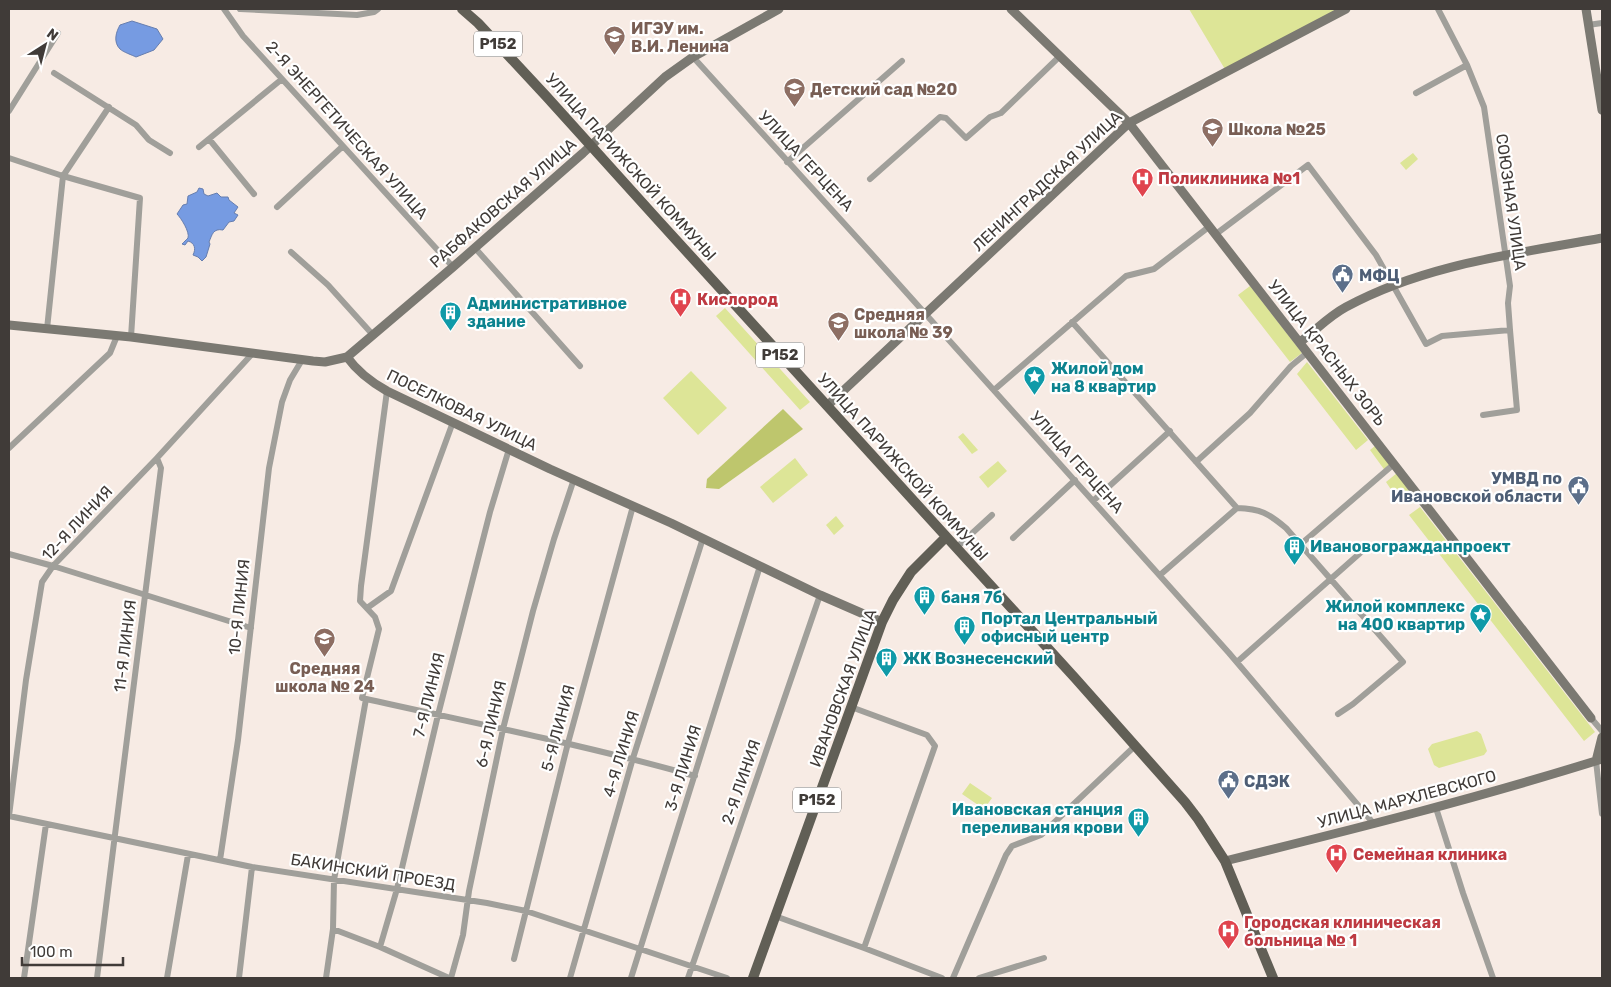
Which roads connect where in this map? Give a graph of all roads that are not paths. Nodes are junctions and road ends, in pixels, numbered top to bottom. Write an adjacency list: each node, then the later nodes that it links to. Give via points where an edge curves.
1 (224, 9): 18 (street, 2-Я ЭНЕРГЕТИЧЕСКАЯ УЛИЦА)
2 (240, 9): 3 (street, via 357,15)
3 (378, 9)
4 (462, 9): 25 (main road, УЛИЦА ПАРИЖСКОЙ КОММУНЫ / Р152)
5 (779, 9): 14 (street, РАБФАКОВСКАЯ УЛИЦА)
6 (1011, 9): 13 (street, УЛИЦА КРАСНЫХ ЗОРЬ)
7 (1346, 9): 23 (street, ЛЕНИНГРАДСКАЯ УЛИЦА)
8 (1438, 9): 16 (street, СОЮЗНАЯ УЛИЦА)
9 (1586, 9): 11 (street)
10 (1602, 24): 11 (street)
11 (1588, 25): 21 (street)
12 (58, 32): 22 (street)
13 (1060, 56): 23 (street, УЛИЦА КРАСНЫХ ЗОРЬ); 32 (street, via 1001,113 990,117 966,138 946,118 940,117)
14 (693, 57): 25 (street, РАБФАКОВСКАЯ УЛИЦА, via 665,77); 30 (street, УЛИЦА ГЕРЦЕНА)
15 (902, 61): 30 (street)
16 (1467, 65): 19 (street); 40 (street, СОЮЗНАЯ УЛИЦА, via 1484,107)
17 (54, 74): 20 (street)
18 (282, 79): 24 (street); 26 (street, 2-Я ЭНЕРГЕТИЧЕСКАЯ УЛИЦА)
19 (1416, 93)
20 (109, 107): 28 (street); 31 (street)
21 (1602, 110)
22 (9, 111)
23 (1130, 122): 35 (street, УЛИЦА КРАСНЫХ ЗОРЬ); 43 (street, ЛЕНИНГРАДСКАЯ УЛИЦА)
24 (209, 139): 27 (street); 33 (street)
25 (591, 145): 38 (street, РАБФАКОВСКАЯ УЛИЦА); 59 (main road, УЛИЦА ПАРИЖСКОЙ КОММУНЫ / Р152)
26 (343, 146): 34 (street); 41 (street, 2-Я ЭНЕРГЕТИЧЕСКАЯ УЛИЦА)
27 (199, 147)
28 (170, 153)
29 (9, 158): 31 (street)
30 (787, 162): 43 (street, УЛИЦА ГЕРЦЕНА)
31 (63, 176): 46 (street); 50 (street, via 140,198)
32 (870, 179)
33 (254, 194)
34 (277, 207)
35 (1210, 226): 36 (street, УЛИЦА КРАСНЫХ ЗОРЬ); 44 (street, via 1154,269 1126,276)
36 (1216, 234): 42 (street, via 1308,165 1376,255); 51 (street, УЛИЦА КРАСНЫХ ЗОРЬ)
37 (1602, 238): 40 (street)
38 (475, 248): 41 (street, РАБФАКОВСКАЯ УЛИЦА); 56 (street)
39 (291, 252): 48 (street, via 328,285)
40 (1506, 256): 42 (street, via 1451,266); 47 (street, СОЮЗНАЯ УЛИЦА)
41 (453, 268): 48 (street, РАБФАКОВСКАЯ УЛИЦА)
42 (1393, 285): 47 (street, via 1426,344 1442,336); 51 (street, via 1344,308)
43 (926, 314): 57 (street, УЛИЦА ГЕРЦЕНА); 59 (street, ЛЕНИНГРАДСКАЯ УЛИЦА)
44 (1072, 322): 57 (street); 62 (street)
45 (10, 326): 46 (street)
46 (46, 329): 49 (street)
47 (1510, 330): 60 (street, СОЮЗНАЯ УЛИЦА, via 1517,410)
48 (373, 335): 54 (street, РАБФАКОВСКАЯ УЛИЦА)
49 (117, 336): 50 (street); 63 (street, via 110,353)
50 (131, 337): 53 (street)
51 (1300, 342): 52 (street, УЛИЦА КРАСНЫХ ЗОРЬ)
52 (1308, 352): 66 (street, via 1291,366 1250,413); 67 (street, УЛИЦА КРАСНЫХ ЗОРЬ)
53 (252, 354): 55 (street); 65 (street, 12-Я ЛИНИЯ)
54 (347, 357): 55 (street, via 325,362); 58 (street, ПОСЕЛКОВАЯ УЛИЦА, via 368,379)
55 (302, 360): 89 (street, 10-Я ЛИНИЯ, via 282,402 269,468)
56 (580, 366)
57 (994, 390): 69 (street, УЛИЦА ГЕРЦЕНА)
58 (387, 391): 61 (street, ПОСЕЛКОВАЯ УЛИЦА); 87 (street, via 361,586 360,600)
59 (827, 406): 74 (main road, УЛИЦА ПАРИЖСКОЙ КОММУНЫ / Р152)
60 (1483, 415)
61 (453, 422): 64 (street, ПОСЕЛКОВАЯ УЛИЦА); 87 (street, via 391,591)
62 (1170, 431): 66 (street); 70 (street)
63 (9, 448)
64 (509, 449): 68 (street, ПОСЕЛКОВАЯ УЛИЦА); 94 (street, 7-Я ЛИНИЯ)
65 (157, 458): 81 (street, 12-Я ЛИНИЯ); 85 (street, 11-Я ЛИНИЯ, via 161,468)
66 (1196, 462): 72 (street)
67 (1394, 464): 77 (street); 95 (street, УЛИЦА КРАСНЫХ ЗОРЬ)
68 (574, 479): 71 (street, ПОСЕЛКОВАЯ УЛИЦА); 96 (street, 6-Я ЛИНИЯ, via 533,611)
69 (1075, 480): 70 (street, УЛИЦА ГЕРЦЕНА); 76 (street)
70 (1093, 501): 83 (street, УЛИЦА ГЕРЦЕНА)
71 (634, 506): 75 (street, ПОСЕЛКОВАЯ УЛИЦА); 99 (street, 5-Я ЛИНИЯ)
72 (1237, 508): 77 (street, via 1254,508 1270,515); 83 (street)
73 (992, 515): 79 (street)
74 (946, 537): 79 (main road, УЛИЦА ПАРИЖСКОЙ КОММУНЫ); 88 (main road, ИВАНОВСКАЯ УЛИЦА / Р152, via 911,572)
75 (703, 538): 82 (street, ПОСЕЛКОВАЯ УЛИЦА); 101 (street, 4-Я ЛИНИЯ)
76 (1013, 538)
77 (1301, 544): 84 (street)
78 (1368, 546): 84 (street)
79 (956, 548): 100 (main road, УЛИЦА ПАРИЖСКОЙ КОММУНЫ)
80 (9, 554): 81 (street)
81 (53, 566): 85 (street); 106 (street, 12-Я ЛИНИЯ, via 42,582)
82 (760, 566): 86 (street, ПОСЕЛКОВАЯ УЛИЦА); 103 (street, 3-Я ЛИНИЯ)
83 (1160, 576): 90 (street, УЛИЦА ГЕРЦЕНА)
84 (1332, 578): 90 (street); 93 (street, via 1403,662)
85 (145, 595): 89 (street); 109 (street, 11-Я ЛИНИЯ)
86 (820, 595): 88 (street, ПОСЕЛКОВАЯ УЛИЦА); 126 (street, 2-Я ЛИНИЯ)
87 (367, 608): 91 (street, via 379,629)
88 (882, 622): 92 (main road, ИВАНОВСКАЯ УЛИЦА / Р152)
89 (251, 628): 111 (street, 10-Я ЛИНИЯ)
90 (1237, 662): 108 (street, УЛИЦА ГЕРЦЕНА)
91 (364, 699): 94 (street); 114 (street)
92 (851, 707): 118 (main road, ИВАНОВСКАЯ УЛИЦА / Р152); 122 (street, via 927,735 934,746)
93 (1338, 714)
94 (438, 715): 96 (street); 115 (street, 7-Я ЛИНИЯ)
95 (1591, 718): 97 (street, УЛИЦА КРАСНЫХ ЗОРЬ)
96 (503, 730): 99 (street); 116 (street, 6-Я ЛИНИЯ)
97 (1602, 731)
98 (1602, 737): 102 (street)
99 (568, 743): 101 (street); 117 (street, 5-Я ЛИНИЯ)
100 (1136, 746): 112 (main road, УЛИЦА ПАРИЖСКОЙ КОММУНЫ, via 1194,813); 139 (street, via 1041,835 1012,846)
101 (633, 758): 103 (street); 120 (street, 4-Я ЛИНИЯ)
102 (1599, 761): 104 (street, УЛИЦА МАРХЛЕВСКОГО); 105 (street)
103 (695, 776): 123 (street, 3-Я ЛИНИЯ)
104 (1436, 808): 108 (street, УЛИЦА МАРХЛЕВСКОГО); 142 (street)
105 (1602, 814)
106 (9, 816): 107 (street, БАКИНСКИЙ ПРОЕЗД)
107 (46, 824): 109 (street, БАКИНСКИЙ ПРОЕЗД); 127 (street)
108 (1374, 824): 112 (street, УЛИЦА МАРХЛЕВСКОГО)
109 (116, 839): 110 (street, БАКИНСКИЙ ПРОЕЗД); 128 (street, 11-Я ЛИНИЯ)
110 (188, 855): 111 (street, БАКИНСКИЙ ПРОЕЗД); 129 (street)
111 (220, 860): 113 (street, БАКИНСКИЙ ПРОЕЗД)
112 (1225, 861): 141 (main road, УЛИЦА ПАРИЖСКОЙ КОММУНЫ)
113 (252, 867): 114 (street, БАКИНСКИЙ ПРОЕЗД); 130 (street)
114 (334, 880): 115 (street, БАКИНСКИЙ ПРОЕЗД); 119 (street)
115 (397, 889): 116 (street, БАКИНСКИЙ ПРОЕЗД); 121 (street, 7-Я ЛИНИЯ)
116 (468, 900): 117 (street, БАКИНСКИЙ ПРОЕЗД); 132 (street, 6-Я ЛИНИЯ, via 463,935)
117 (526, 911): 120 (street, БАКИНСКИЙ ПРОЕЗД); 125 (street, 5-Я ЛИНИЯ)
118 (776, 916): 122 (street); 137 (main road, ИВАНОВСКАЯ УЛИЦА / Р152)
119 (333, 929): 121 (street); 131 (street)
120 (584, 929): 123 (street, БАКИНСКИЙ ПРОЕЗД); 133 (street, 4-Я ЛИНИЯ)
121 (380, 947): 132 (street)
122 (864, 948): 138 (street)
123 (640, 950): 126 (street, БАКИНСКИЙ ПРОЕЗД); 134 (street, 3-Я ЛИНИЯ)
124 (1044, 958): 140 (street)
125 (514, 959)
126 (692, 967): 135 (street, 2-Я ЛИНИЯ); 136 (street, БАКИНСКИЙ ПРОЕЗД)
127 (24, 978)
128 (97, 978)
129 (167, 978)
130 (239, 978)
131 (326, 978)
132 (450, 978)
133 (570, 978)
134 (631, 978)
135 (688, 978)
136 (727, 978)
137 (753, 978)
138 (942, 978)
139 (953, 978)
140 (979, 978)
141 (1273, 978)
142 (1494, 978)

